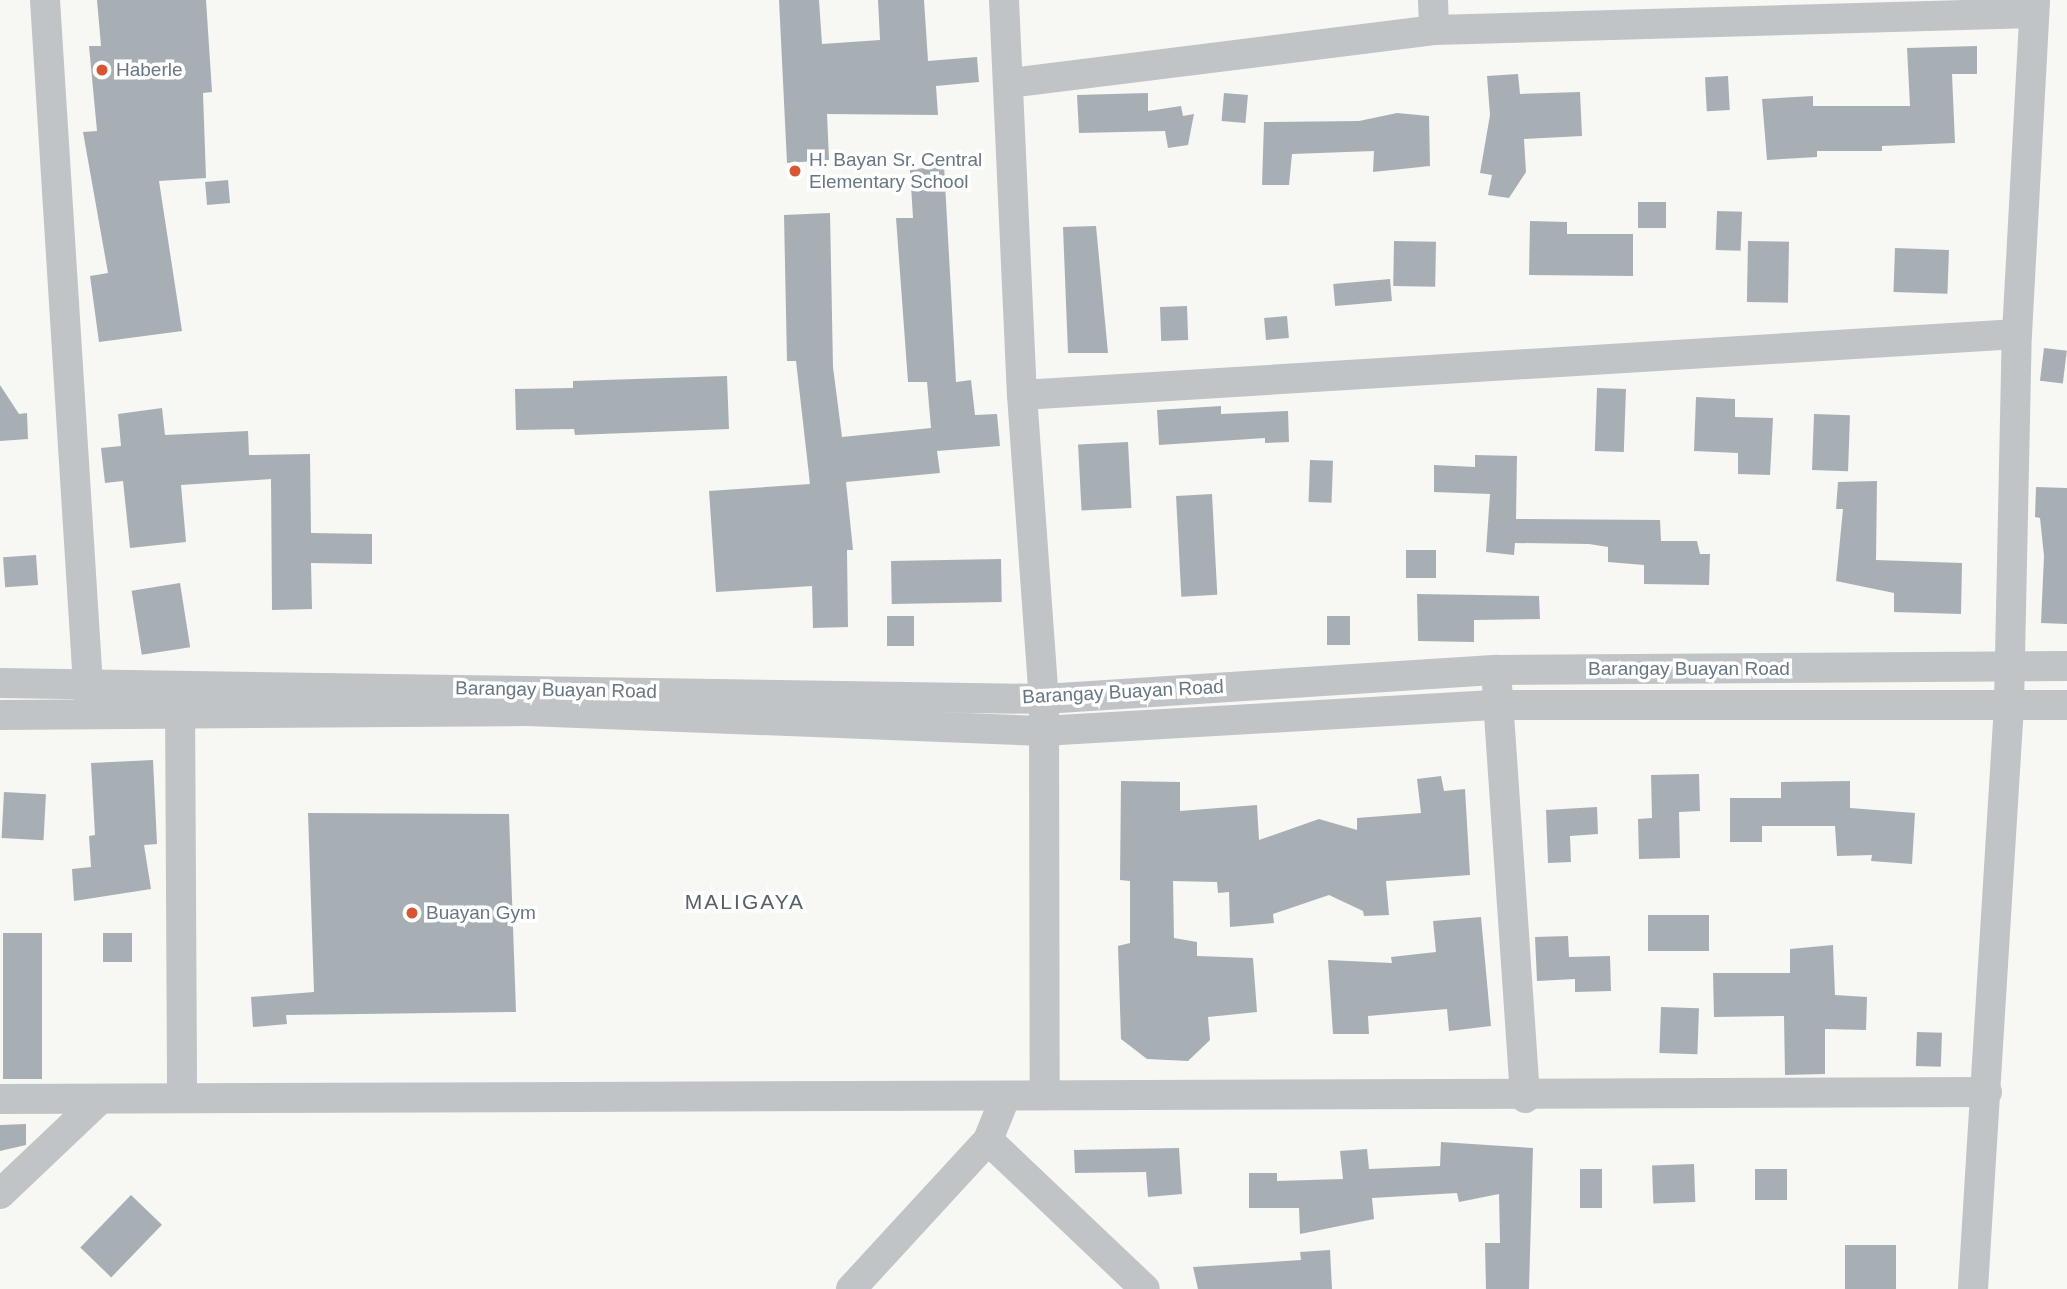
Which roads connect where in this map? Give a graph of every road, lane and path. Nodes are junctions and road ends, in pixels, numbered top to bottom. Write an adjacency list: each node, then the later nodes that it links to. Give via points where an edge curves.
1 (45, 0): 13 (street)
2 (1004, 0): 6 (street)
3 (1433, 0): 5 (street)
4 (2034, 7): 5 (street); 7 (street)
5 (1434, 30): 6 (street)
6 (1010, 83): 8 (street)
7 (2017, 334): 8 (street); 9 (street)
8 (1022, 395): 16 (street)
9 (2010, 666): 10 (street, Barangay Buayan Road); 11 (street, Barangay Buayan Road); 18 (street)
10 (2067, 666)
11 (1497, 670): 15 (street, Barangay Buayan Road); 17 (street)
12 (0, 683): 13 (street, Barangay Buayan Road)
13 (88, 684): 14 (street, Barangay Buayan Road); 22 (street)
14 (179, 684): 16 (street, Barangay Buayan Road); 21 (street)
15 (1228, 687): 16 (street, Barangay Buayan Road); 23 (street)
16 (1044, 699): 24 (street)
17 (1497, 705): 18 (street); 23 (street); 29 (street)
18 (2009, 705): 19 (street); 25 (street)
19 (2067, 705)
20 (0, 715): 22 (street)
21 (181, 715): 22 (street); 24 (street, via 527,710); 27 (street)
22 (90, 716)
23 (1232, 721): 24 (street)
24 (1042, 731): 26 (street)
25 (1987, 1093): 29 (street); 36 (street)
26 (1045, 1094): 28 (street); 29 (street)
27 (182, 1098): 28 (street); 31 (street)
28 (1005, 1098): 32 (street)
29 (1525, 1098)
30 (0, 1099): 31 (street)
31 (100, 1099): 33 (street)
32 (988, 1140): 34 (street); 35 (street)
33 (3, 1188)
34 (851, 1289)
35 (1145, 1289)
36 (1973, 1289)

